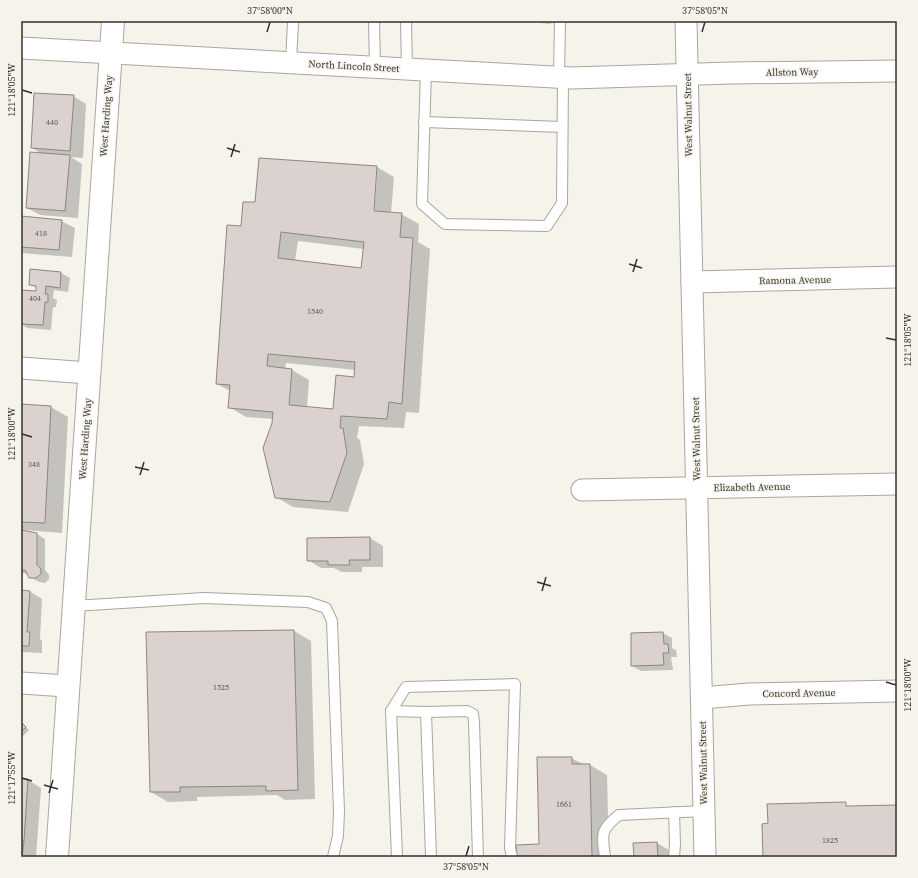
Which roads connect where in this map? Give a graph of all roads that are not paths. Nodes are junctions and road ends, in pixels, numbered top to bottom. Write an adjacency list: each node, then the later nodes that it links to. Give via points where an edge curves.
1 (112, 21): 8 (street, West Harding Way)
2 (293, 21): 9 (lane)
3 (374, 21): 10 (lane)
4 (406, 21): 11 (lane)
5 (560, 21): 14 (lane)
6 (686, 21): 13 (street, West Walnut Street)
7 (21, 48): 8 (street, North Lincoln Street)
8 (110, 53): 9 (street, North Lincoln Street); 20 (street, West Harding Way)
9 (291, 63): 10 (street, North Lincoln Street)
10 (375, 67): 11 (street, North Lincoln Street)
11 (416, 70): 14 (street, North Lincoln Street); 15 (lane)
12 (897, 70): 13 (street, Allston Way)
13 (688, 75): 14 (street, North Lincoln Street); 18 (street, West Walnut Street)
14 (561, 78): 16 (lane)
15 (424, 122): 16 (lane); 16 (lane, via 422,204 444,224 547,226 562,203)
16 (562, 127)
17 (897, 277): 18 (street, Ramona Avenue)
18 (692, 282): 22 (street, West Walnut Street)
19 (21, 368): 20 (street)
20 (90, 373): 24 (street, West Harding Way)
21 (897, 484): 22 (street, Elizabeth Avenue)
22 (697, 488): 23 (street, Elizabeth Avenue); 28 (street, West Walnut Street)
23 (582, 490)
24 (73, 606): 26 (street, West Harding Way); 34 (lane, via 204,598 308,602 326,608 332,621 339,811 338,836)
25 (21, 683): 26 (street)
26 (67, 686): 33 (street, West Harding Way)
27 (897, 691): 28 (street, Concord Avenue, via 749,694)
28 (702, 698): 31 (street, West Walnut Street)
29 (392, 711): 30 (lane); 35 (lane); 38 (lane, via 406,687 515,684 510,848)
30 (426, 712): 36 (lane); 37 (lane, via 467,710 473,714)
31 (704, 811): 32 (lane); 41 (street, West Walnut Street)
32 (674, 812): 39 (lane, via 619,815 609,823 602,835); 40 (lane)
33 (57, 857)
34 (333, 857)
35 (397, 857)
36 (431, 857)
37 (478, 857)
38 (512, 857)
39 (605, 857)
40 (674, 857)
41 (705, 857)

